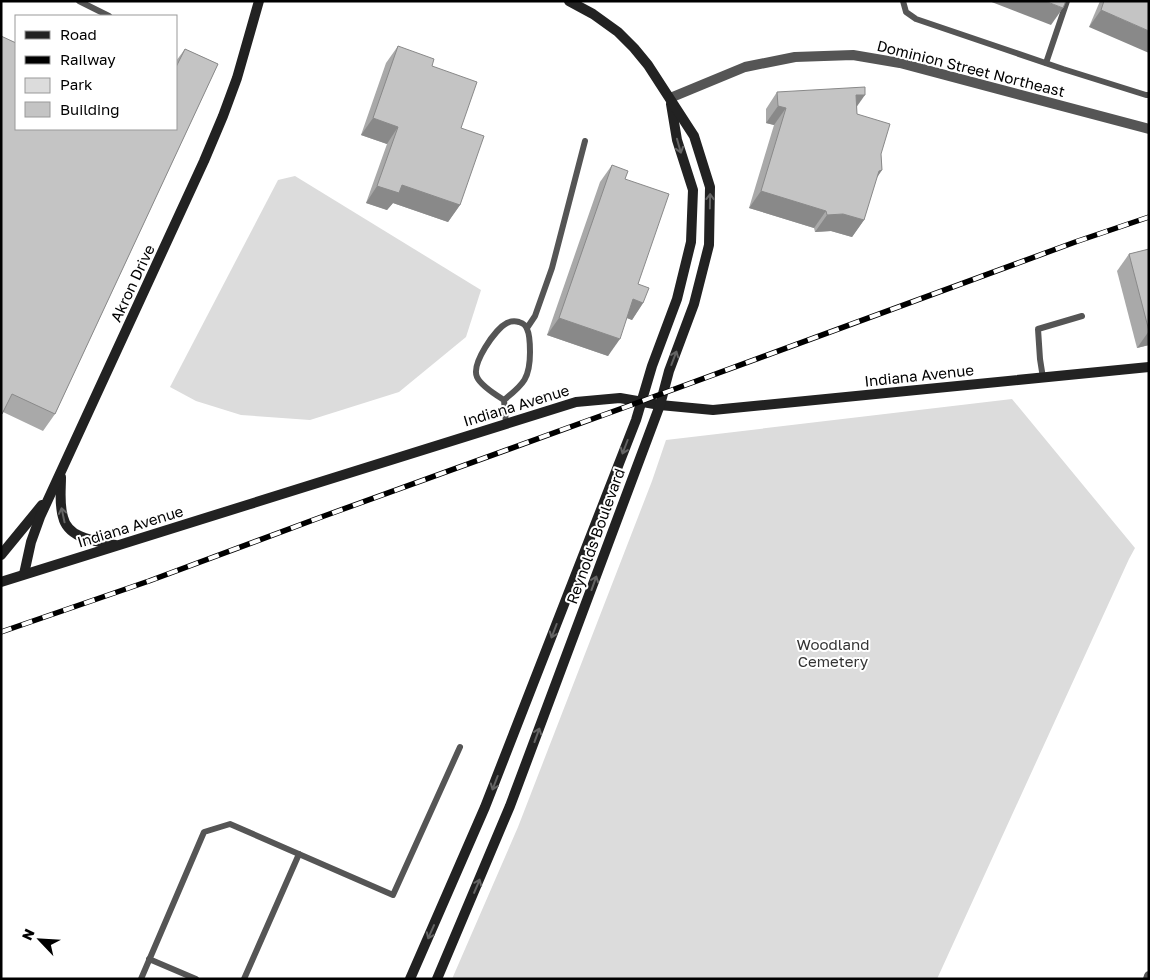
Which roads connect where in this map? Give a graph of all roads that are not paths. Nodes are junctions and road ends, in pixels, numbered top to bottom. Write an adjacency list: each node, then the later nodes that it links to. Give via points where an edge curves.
1 (79, 1): 6 (lane)
2 (259, 1): 20 (main road, Akron Drive, via 237,78 204,162)
3 (569, 1): 9 (main road, Reynolds Boulevard, via 593,14 629,42)
4 (903, 1): 7 (lane, via 906,12 916,19)
5 (1067, 1): 7 (lane)
6 (107, 15)
7 (1046, 63): 8 (lane)
8 (1149, 95)
9 (670, 98): 10 (street, Dominion Street Northeast, via 745,68 795,56 853,55 900,63); 17 (main road, Reynolds Boulevard, one-way to 17, via 677,140 693,190 691,242 677,299); 18 (main road, Reynolds Boulevard, one-way to 9, via 694,304 709,244 710,187 694,136)
10 (1149, 129)
11 (585, 141): 13 (lane, via 552,268 535,316)
12 (1082, 316): 15 (lane, via 1038,329)
13 (527, 328): 16 (lane, via 530,366 526,377); 16 (lane, via 516,321 506,323 495,333 476,366 480,382)
14 (1149, 367): 15 (main road, Indiana Avenue)
15 (1043, 378): 18 (main road, Indiana Avenue, via 713,410)
16 (504, 400): 19 (lane)
17 (642, 401): 18 (main road, Indiana Avenue); 19 (main road, Indiana Avenue, via 620,398 576,402); 32 (main road, Reynolds Boulevard, one-way to 32, via 485,807)
18 (660, 405): 33 (main road, Reynolds Boulevard, one-way to 18, via 510,806)
19 (506, 424): 22 (main road, Indiana Avenue)
20 (61, 472): 21 (main road, Akron Drive); 22 (main road, one-way to 20, via 82,538 65,523)
21 (52, 492): 23 (main road); 24 (main road, Akron Drive, via 31,542)
22 (116, 546): 24 (main road, Indiana Avenue)
23 (1, 555)
24 (24, 574): 25 (main road, Indiana Avenue)
25 (1, 582)
26 (460, 747): 27 (lane, via 393,894)
27 (298, 854): 28 (lane, via 230,824 204,832); 31 (lane)
28 (149, 959): 29 (lane); 30 (lane)
29 (141, 979)
30 (196, 979)
31 (244, 979)
32 (410, 979)
33 (437, 979)

